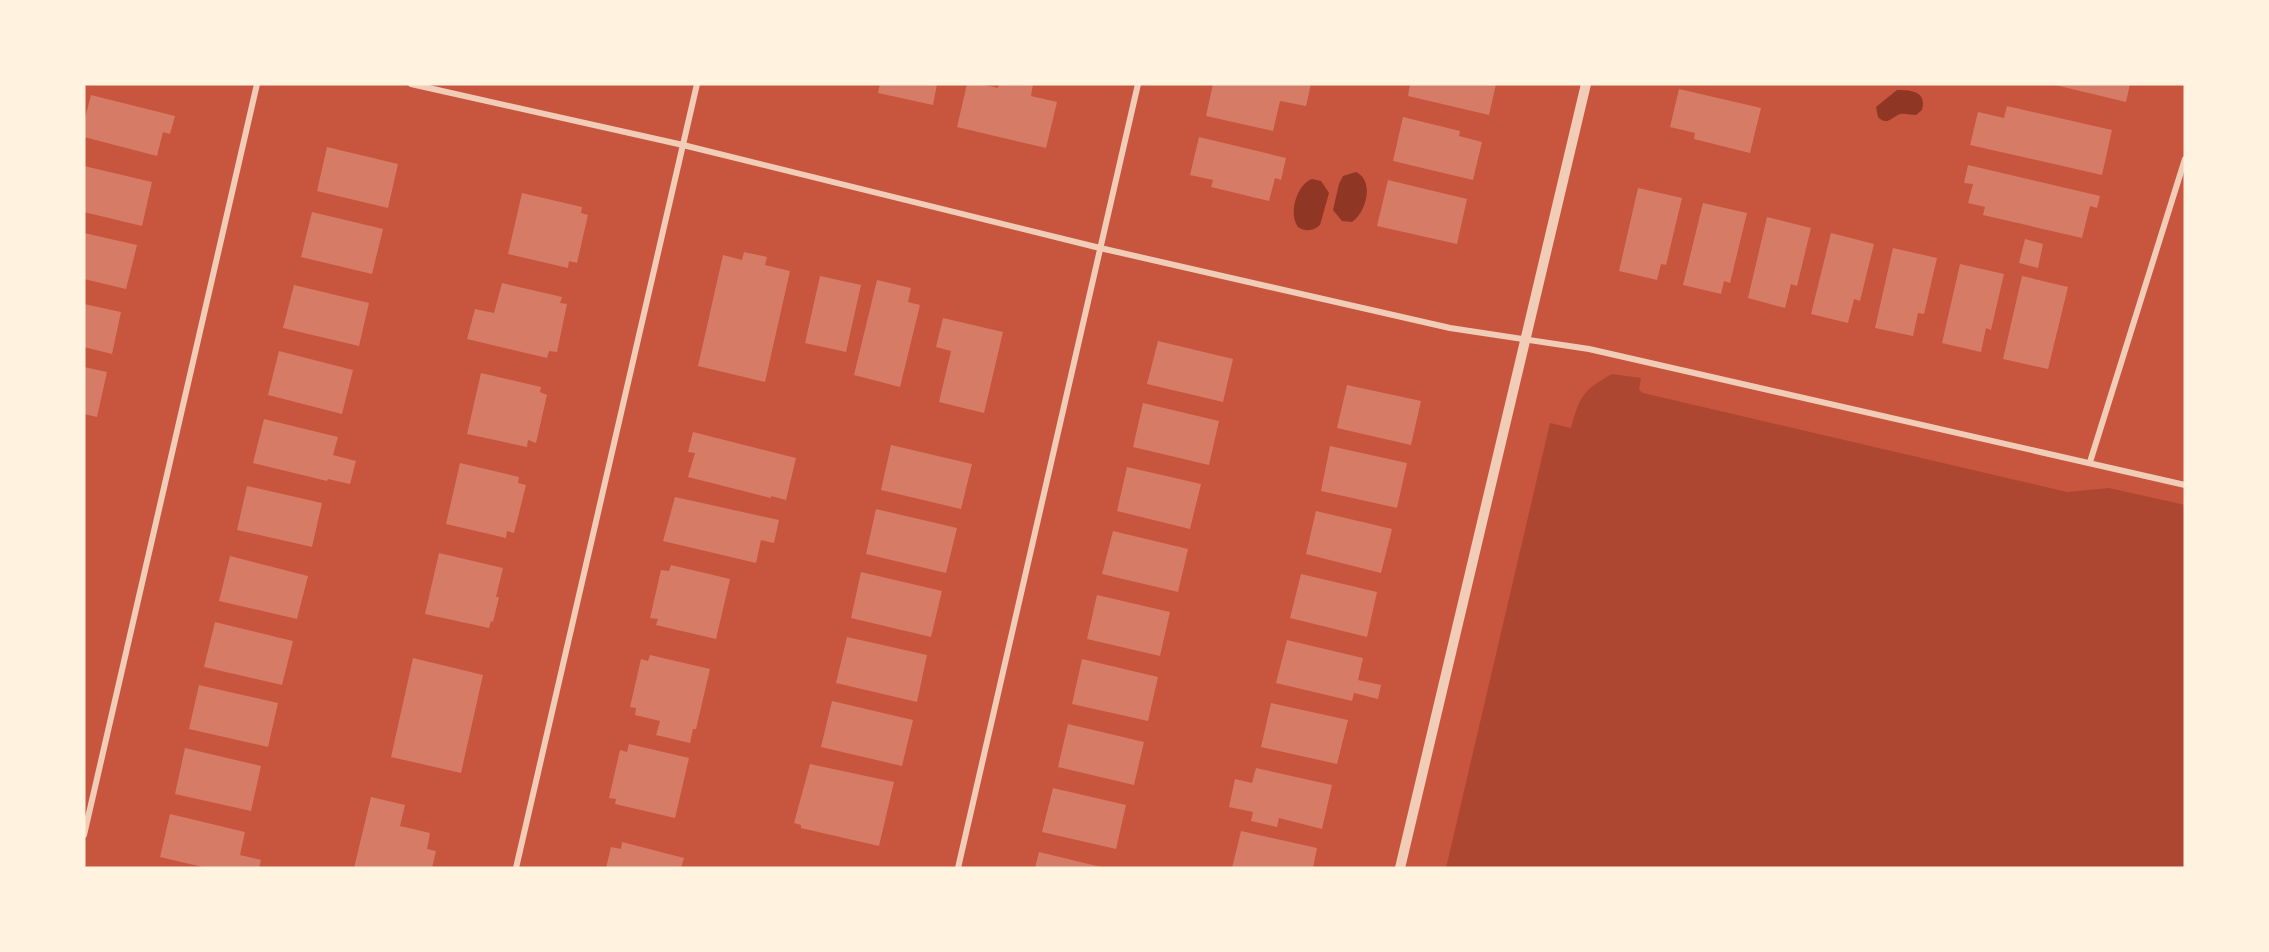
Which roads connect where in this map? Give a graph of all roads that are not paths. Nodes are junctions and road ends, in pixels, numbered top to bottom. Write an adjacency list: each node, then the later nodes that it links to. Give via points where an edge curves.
1 (257, 84): 12 (street)
2 (411, 84): 6 (street)
3 (697, 84): 6 (street)
4 (1138, 84): 8 (street)
5 (1586, 84): 9 (street)
6 (683, 145): 8 (street); 13 (street)
7 (2185, 159): 10 (street)
8 (1100, 248): 9 (street, via 1450,328); 14 (street)
9 (1526, 339): 10 (street, via 1589,349); 15 (street)
10 (2090, 462): 11 (street)
11 (2185, 485)
12 (84, 835)
13 (516, 868)
14 (958, 868)
15 (1400, 868)

